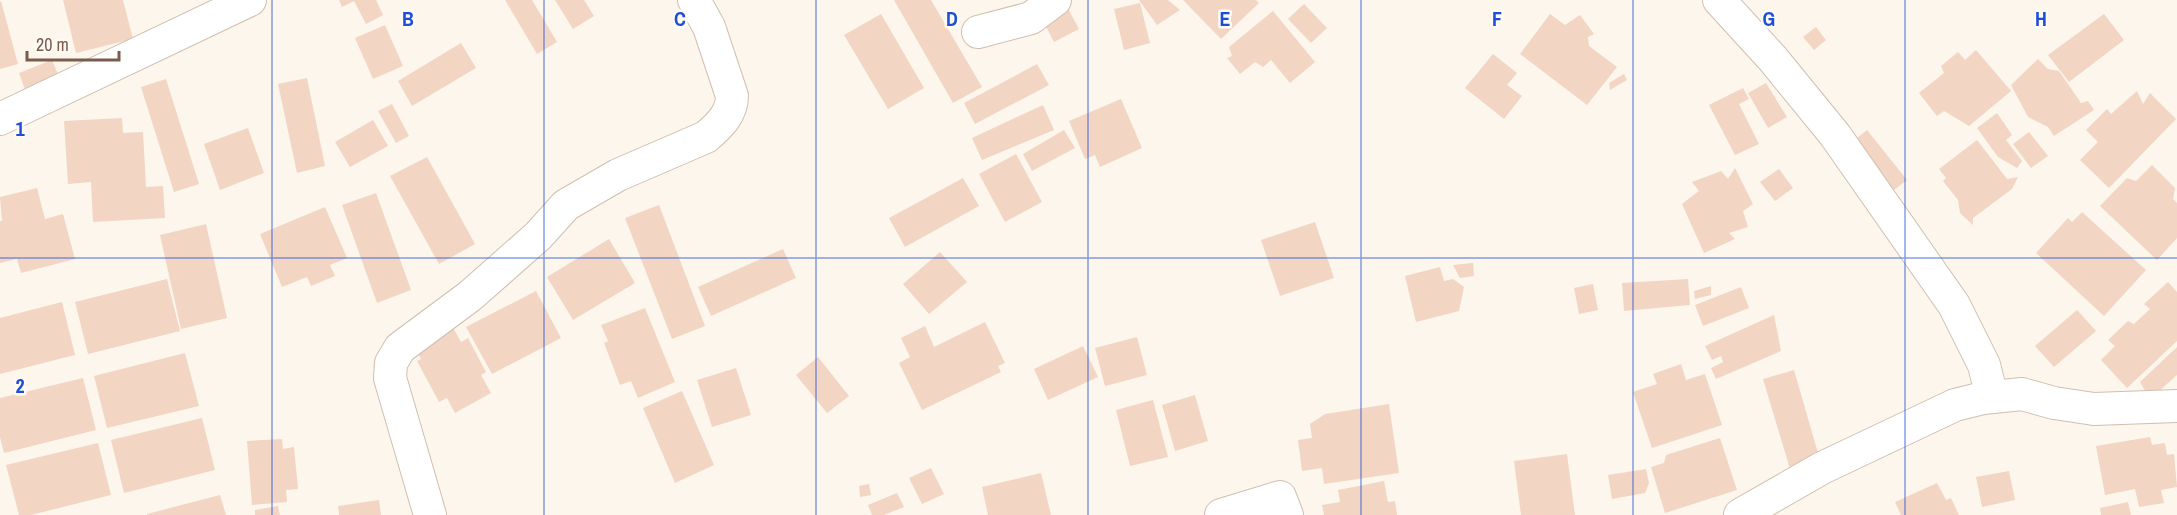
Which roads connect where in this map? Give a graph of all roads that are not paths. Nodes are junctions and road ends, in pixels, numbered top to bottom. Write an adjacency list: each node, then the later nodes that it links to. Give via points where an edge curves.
1 (250, 0): 6 (street)
2 (694, 0): 9 (street, via 709,27 732,96 732,106 718,127 706,137 618,175 566,205 538,236 470,296 400,348 391,363 390,378)
3 (1055, 0): 5 (street, via 1030,18)
4 (1719, 0): 7 (street, via 1834,135 1954,306 1984,365)
5 (978, 32)
6 (0, 119)
7 (1992, 397): 8 (street, via 2022,394 2094,409); 12 (street, via 1954,405 1822,468)
8 (2177, 406)
9 (430, 515)
10 (1221, 515): 11 (street, via 1280,497)
11 (1287, 515)
12 (1740, 515)

